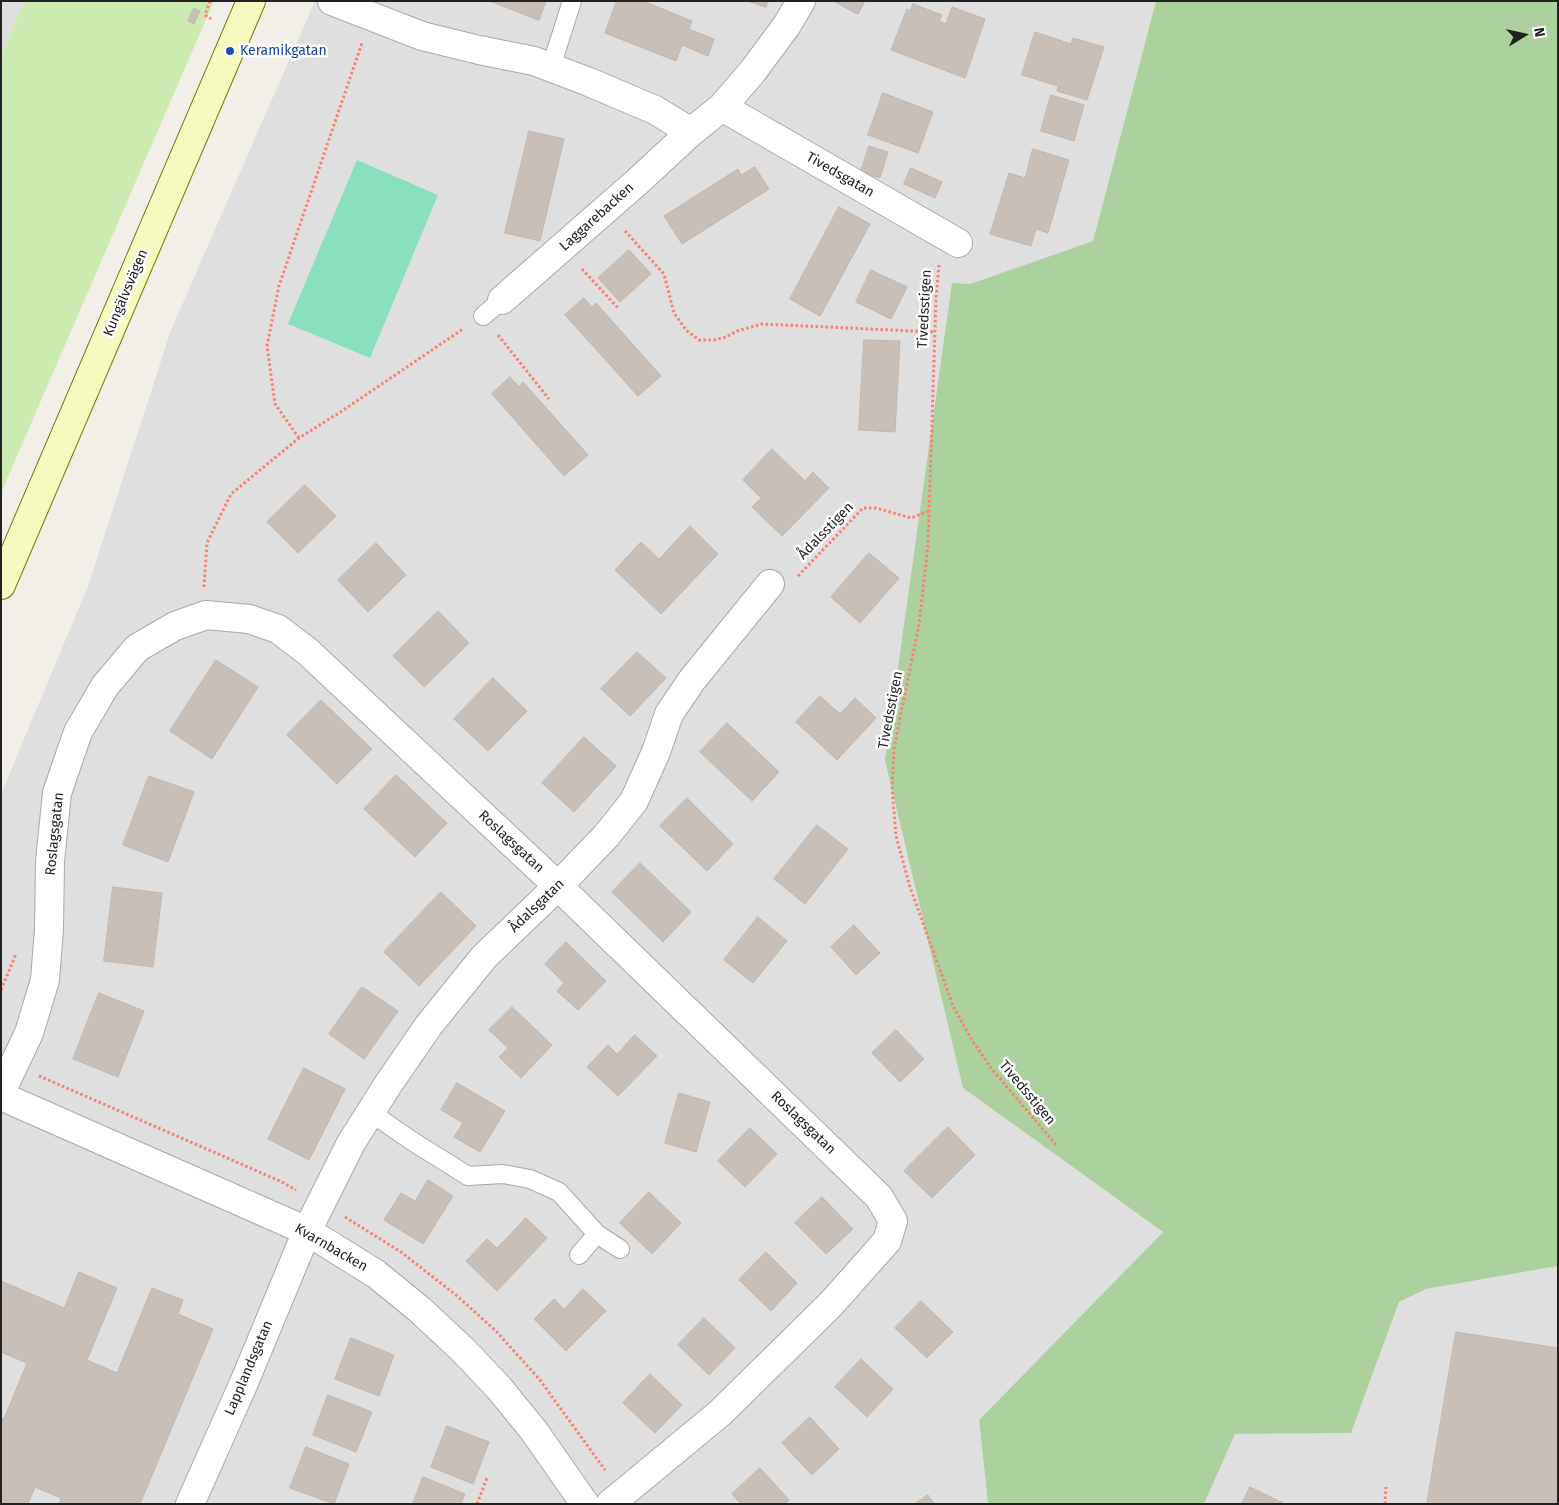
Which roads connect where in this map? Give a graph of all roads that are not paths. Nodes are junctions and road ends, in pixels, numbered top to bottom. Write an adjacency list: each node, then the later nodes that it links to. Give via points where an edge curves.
1 (251, 1): 11 (main road, Kungälvsvägen)
2 (332, 1): 5 (street, via 422,36)
3 (572, 1): 5 (lane)
4 (801, 1): 6 (street, Laggarebacken, via 787,25)
5 (550, 67): 7 (street, via 656,110)
6 (722, 107): 7 (street, Laggarebacken); 8 (street, Tivedsgatan)
7 (690, 132): 9 (street, Laggarebacken)
8 (958, 243)
9 (493, 308)
10 (770, 584): 12 (street, Ådalsgatan, via 692,680 669,714 634,801)
11 (1, 585)
12 (558, 886): 13 (street, Roslagsgatan, via 308,651 278,630 249,619 206,616 174,626 137,648 104,686 78,732 58,792 50,862 45,980 29,1033); 15 (street, Ådalsgatan, via 484,957 429,1025); 22 (street, Roslagsgatan, via 879,1197 893,1221 887,1241 831,1304 720,1413)
13 (1, 1092)
14 (1, 1096): 16 (street, Kvarnbacken)
15 (370, 1112): 16 (street, Ådalsgatan); 17 (lane, via 468,1176 503,1174 530,1179 559,1192)
16 (307, 1231): 20 (street, Lapplandsgatan); 21 (street, Kvarnbacken, via 376,1274 463,1350 534,1431)
17 (597, 1234): 18 (lane); 19 (lane)
18 (620, 1249)
19 (579, 1255)
20 (190, 1504)
21 (584, 1504)
22 (610, 1504)

